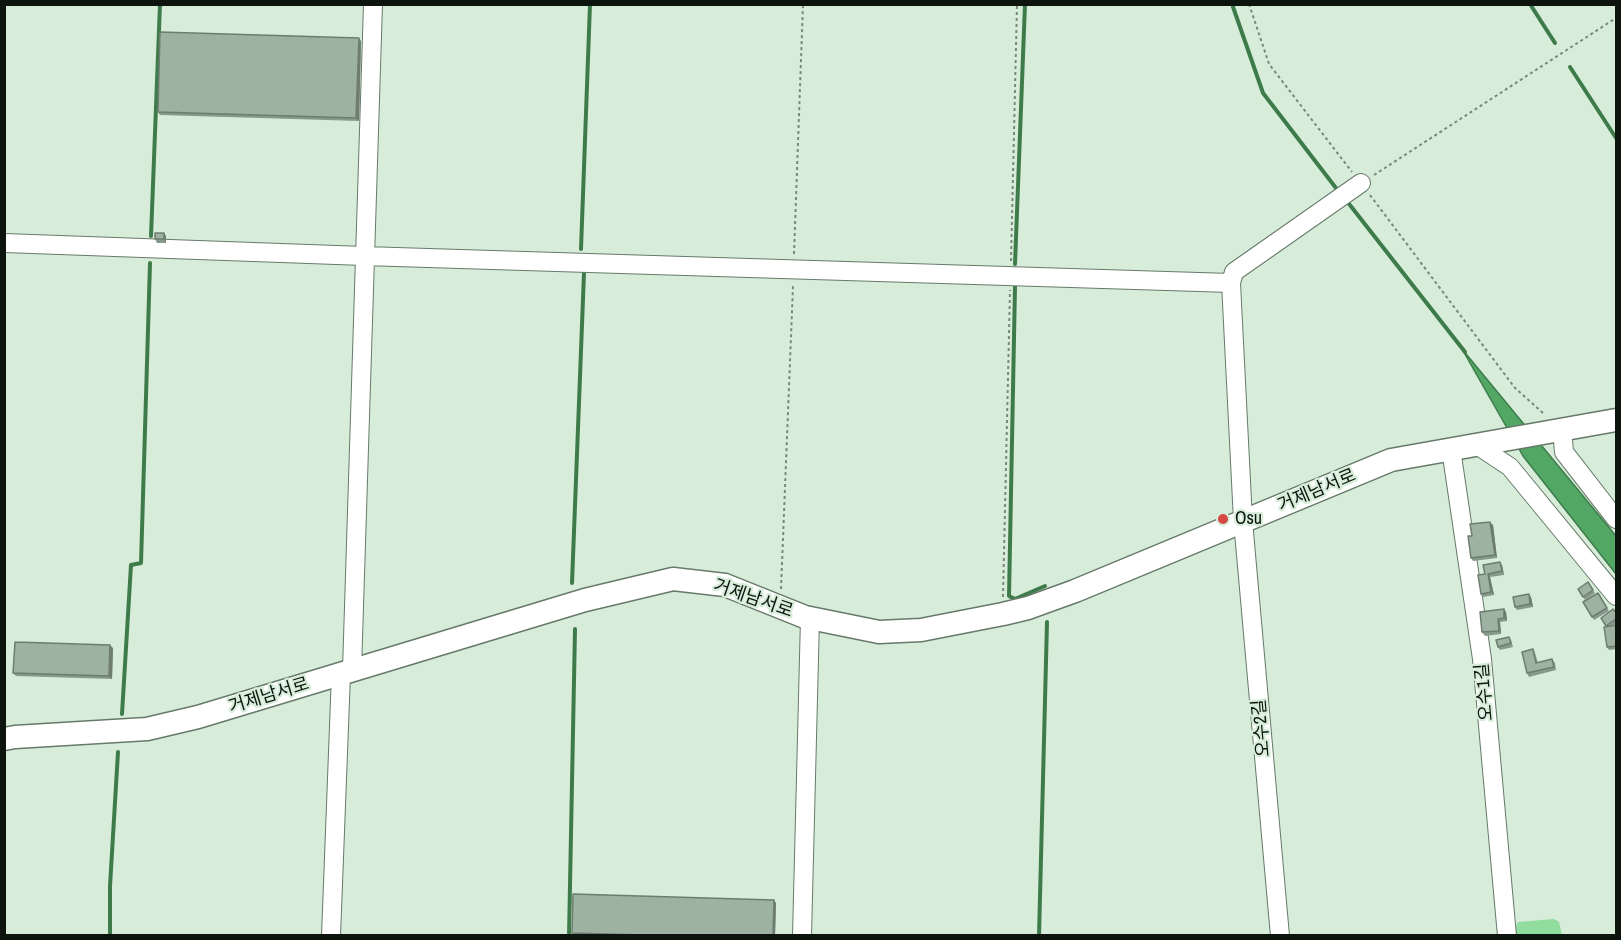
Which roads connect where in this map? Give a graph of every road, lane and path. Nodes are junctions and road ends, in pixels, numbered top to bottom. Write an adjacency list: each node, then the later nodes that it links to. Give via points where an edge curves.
1 (373, 4): 8 (street)
2 (802, 4): 9 (path)
3 (1017, 4): 10 (path)
4 (1250, 4): 6 (path, via 1269,64)
5 (1617, 18): 6 (path)
6 (1361, 183): 11 (street, via 1234,272); 13 (path)
7 (4, 243): 8 (street)
8 (364, 256): 9 (street); 22 (street)
9 (794, 269): 10 (street); 19 (path)
10 (1011, 275): 11 (street); 20 (path)
11 (1231, 283): 17 (street, 오수2길)
12 (1617, 420): 13 (main road)
13 (1551, 431): 14 (main road, 거제남서로); 16 (street)
14 (1483, 444): 15 (main road, 거제남서로); 18 (street, via 1510,467)
15 (1451, 449): 17 (main road, 거제남서로, via 1391,460); 27 (street, 오수1길, via 1482,659)
16 (1617, 519)
17 (1243, 521): 20 (main road, 거제남서로, via 1075,591); 26 (street, 오수2길)
18 (1617, 596)
19 (781, 607): 21 (main road, 거제남서로); 22 (main road, 거제남서로, via 725,585 673,579 585,600)
20 (1003, 614): 21 (main road, 거제남서로, via 921,630 879,632)
21 (810, 618): 25 (street)
22 (347, 672): 23 (main road, 거제남서로, via 147,729); 24 (street)
23 (4, 739)
24 (331, 936)
25 (802, 936)
26 (1280, 936)
27 (1507, 936)

